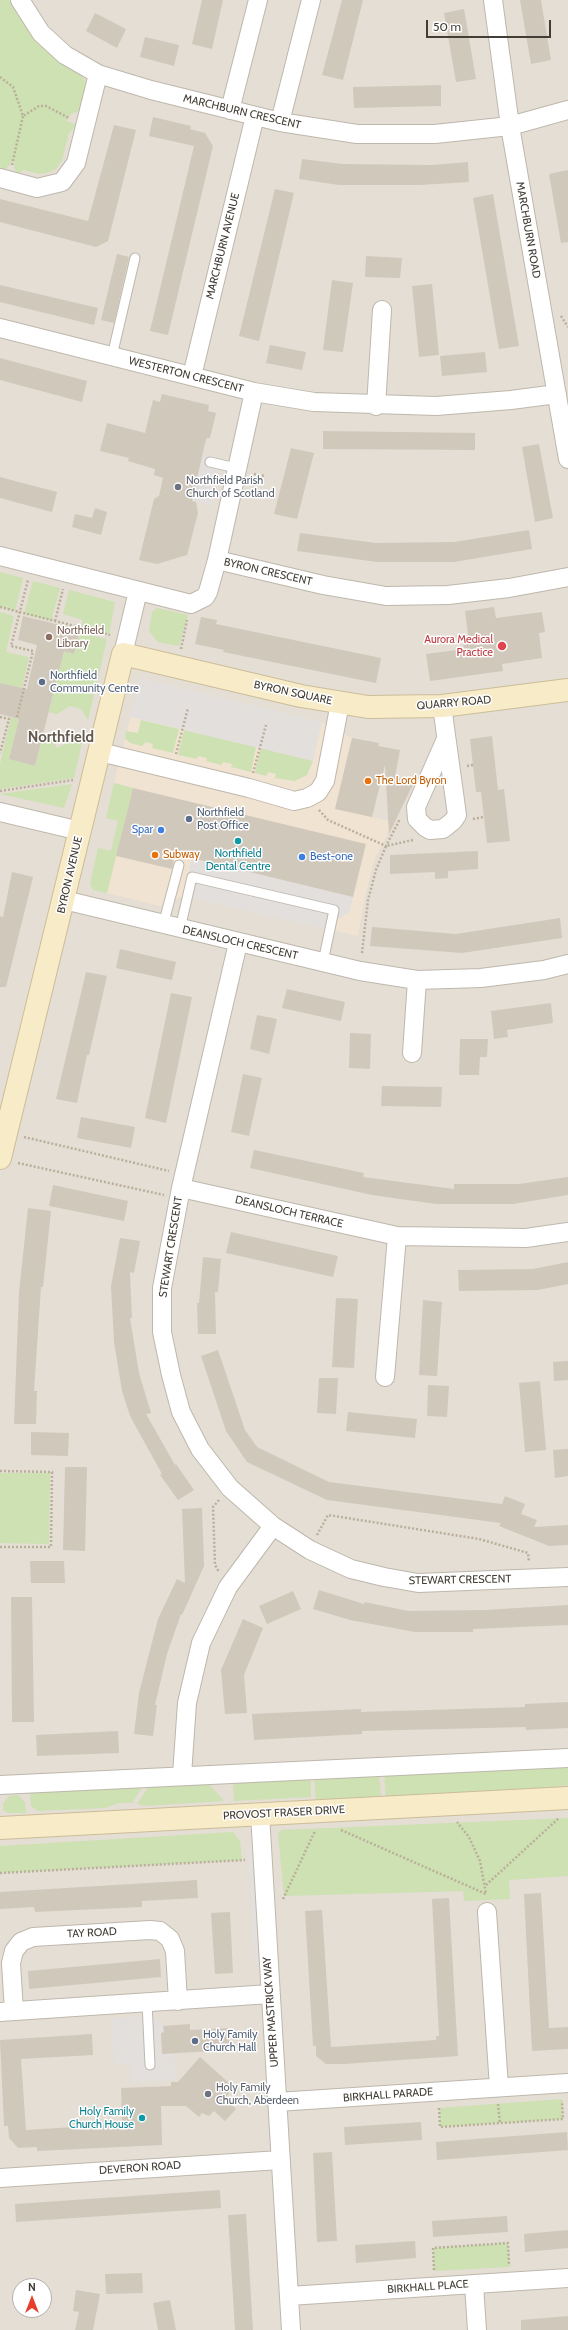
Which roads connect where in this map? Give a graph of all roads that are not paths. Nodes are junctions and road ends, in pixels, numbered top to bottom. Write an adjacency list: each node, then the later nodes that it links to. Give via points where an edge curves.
1 (20, 0): 5 (street, MARCHBURN CRESCENT, via 41,33 65,55)
2 (258, 0): 6 (street)
3 (311, 0): 9 (street)
4 (493, 0): 10 (street, MARCHBURN ROAD)
5 (98, 74): 6 (street, MARCHBURN CRESCENT); 11 (street, via 76,163 62,182 37,188)
6 (230, 110): 8 (street, MARCHBURN CRESCENT)
7 (568, 110): 10 (street, MARCHBURN CRESCENT)
8 (255, 116): 9 (street, MARCHBURN CRESCENT); 16 (street, MARCHBURN AVENUE)
9 (280, 122): 10 (street, MARCHBURN CRESCENT, via 357,134 435,134)
10 (510, 126): 18 (street, MARCHBURN ROAD)
11 (5, 180)
12 (135, 258): 15 (lane)
13 (382, 310): 19 (street)
14 (0, 328): 15 (street, WESTERTON CRESCENT)
15 (112, 356): 16 (street, WESTERTON CRESCENT)
16 (192, 376): 17 (street, WESTERTON CRESCENT)
17 (254, 392): 19 (street, WESTERTON CRESCENT, via 314,402); 22 (street)
18 (557, 394): 19 (street, WESTERTON CRESCENT, via 436,406); 20 (street, MARCHBURN ROAD)
19 (376, 406)
20 (568, 459)
21 (210, 462): 22 (lane)
22 (236, 468): 24 (street)
23 (0, 556): 26 (street)
24 (217, 560): 25 (street, BYRON CRESCENT, via 323,585 386,596 448,595 509,588); 26 (street, BYRON CRESCENT, via 208,592 205,597 191,604)
25 (568, 576)
26 (138, 591): 27 (street, BYRON AVENUE)
27 (125, 647): 29 (street, BYRON SQUARE, via 176,667); 32 (street, BYRON AVENUE)
28 (568, 690): 30 (street, QUARRY ROAD)
29 (340, 704): 30 (street, QUARRY ROAD, via 368,707); 32 (street, BYRON SQUARE, via 325,781 318,792 294,801)
30 (442, 706): 31 (street)
31 (446, 739)
32 (100, 752): 34 (street, BYRON AVENUE)
33 (0, 812): 34 (street)
34 (80, 831): 36 (street, BYRON AVENUE)
35 (178, 865): 37 (lane)
36 (64, 900): 37 (street, DEANSLOCH CRESCENT); 43 (street, BYRON AVENUE, via 6,1133)
37 (172, 927): 38 (street, DEANSLOCH CRESCENT); 39 (lane, via 192,878 334,910)
38 (238, 942): 39 (street, DEANSLOCH CRESCENT); 44 (street, STEWART CRESCENT)
39 (323, 962): 41 (street, DEANSLOCH CRESCENT)
40 (568, 964): 41 (street, DEANSLOCH CRESCENT, via 544,970 481,978)
41 (417, 980): 42 (street)
42 (412, 1053)
43 (6, 1160)
44 (182, 1187): 46 (street, DEANSLOCH TERRACE); 48 (street, STEWART CRESCENT, via 162,1288 162,1332 181,1412 200,1449 230,1488)
45 (568, 1232): 46 (street, DEANSLOCH TERRACE, via 526,1238)
46 (397, 1236): 47 (street)
47 (385, 1377)
48 (273, 1526): 49 (street, STEWART CRESCENT, via 310,1550 351,1569 384,1578 418,1582); 51 (street, via 228,1587 201,1643 187,1703)
49 (568, 1577)
50 (568, 1758): 51 (street)
51 (182, 1775): 52 (street)
52 (0, 1785)
53 (566, 1806): 54 (street, PROVOST FRASER DRIVE)
54 (260, 1814): 55 (street, PROVOST FRASER DRIVE); 57 (street, UPPER MASTRICK WAY)
55 (0, 1828)
56 (487, 1912): 63 (street)
57 (270, 1994): 58 (street, TAY ROAD); 64 (street, UPPER MASTRICK WAY)
58 (178, 2001): 59 (street, TAY ROAD); 60 (street, TAY ROAD, via 175,1951 170,1939 160,1931 41,1936 21,1942 14,1951)
59 (147, 2003): 60 (street, TAY ROAD); 61 (lane)
60 (7, 2012)
61 (150, 2065)
62 (565, 2090): 63 (street, BIRKHALL PARADE)
63 (498, 2094): 64 (street, BIRKHALL PARADE)
64 (277, 2102): 65 (street, UPPER MASTRICK WAY)
65 (280, 2160): 66 (street, DEVERON ROAD); 69 (street, UPPER MASTRICK WAY)
66 (0, 2178)
67 (568, 2278): 68 (street, BIRKHALL PLACE)
68 (474, 2284): 69 (street, BIRKHALL PLACE); 71 (street)
69 (289, 2296): 70 (street, UPPER MASTRICK WAY)
70 (291, 2330)
71 (477, 2330)

